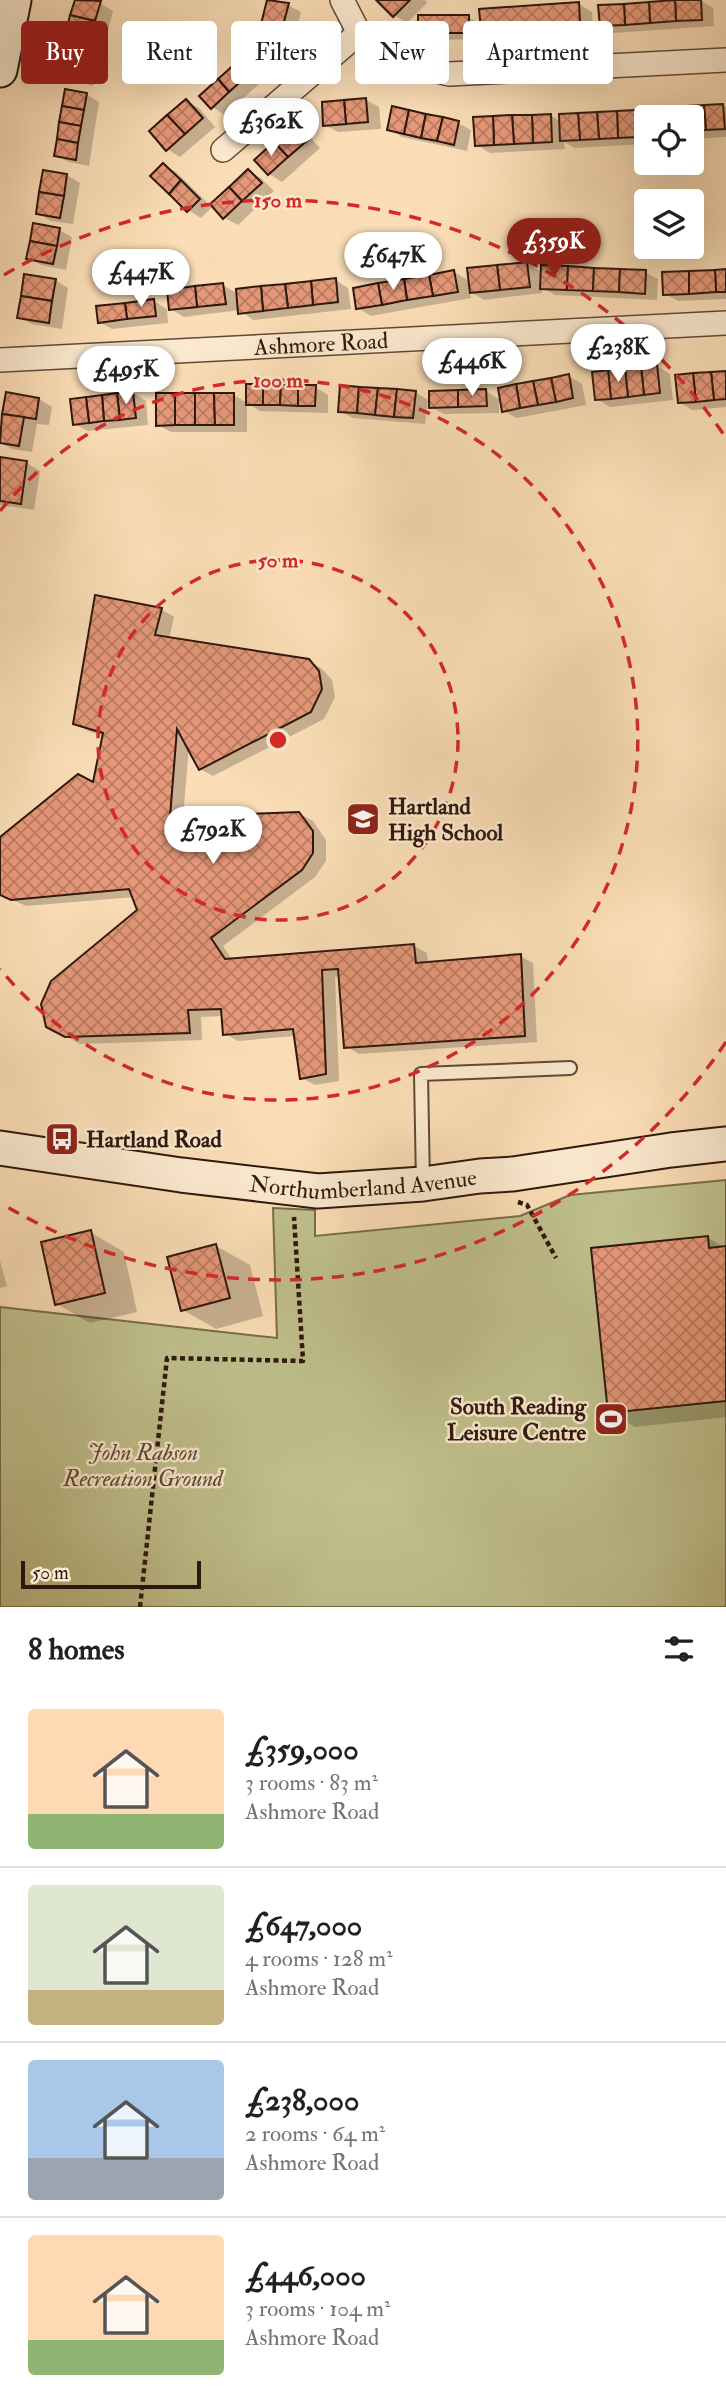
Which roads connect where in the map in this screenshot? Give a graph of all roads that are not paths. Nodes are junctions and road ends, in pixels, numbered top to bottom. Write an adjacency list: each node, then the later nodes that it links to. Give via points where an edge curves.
1 (14, 0): 6 (street)
2 (342, 0): 3 (street)
3 (355, 25)
4 (355, 36): 8 (street)
5 (726, 61): 7 (street)
6 (0, 70)
7 (449, 74)
8 (223, 150)
9 (726, 323): 10 (street, Ashmore Road)
10 (0, 360)
11 (570, 1068): 14 (lane, via 421,1074)
12 (726, 1144): 14 (street, Northumberland Avenue)
13 (0, 1147): 14 (street, Northumberland Avenue, via 318,1191)
14 (424, 1184)

